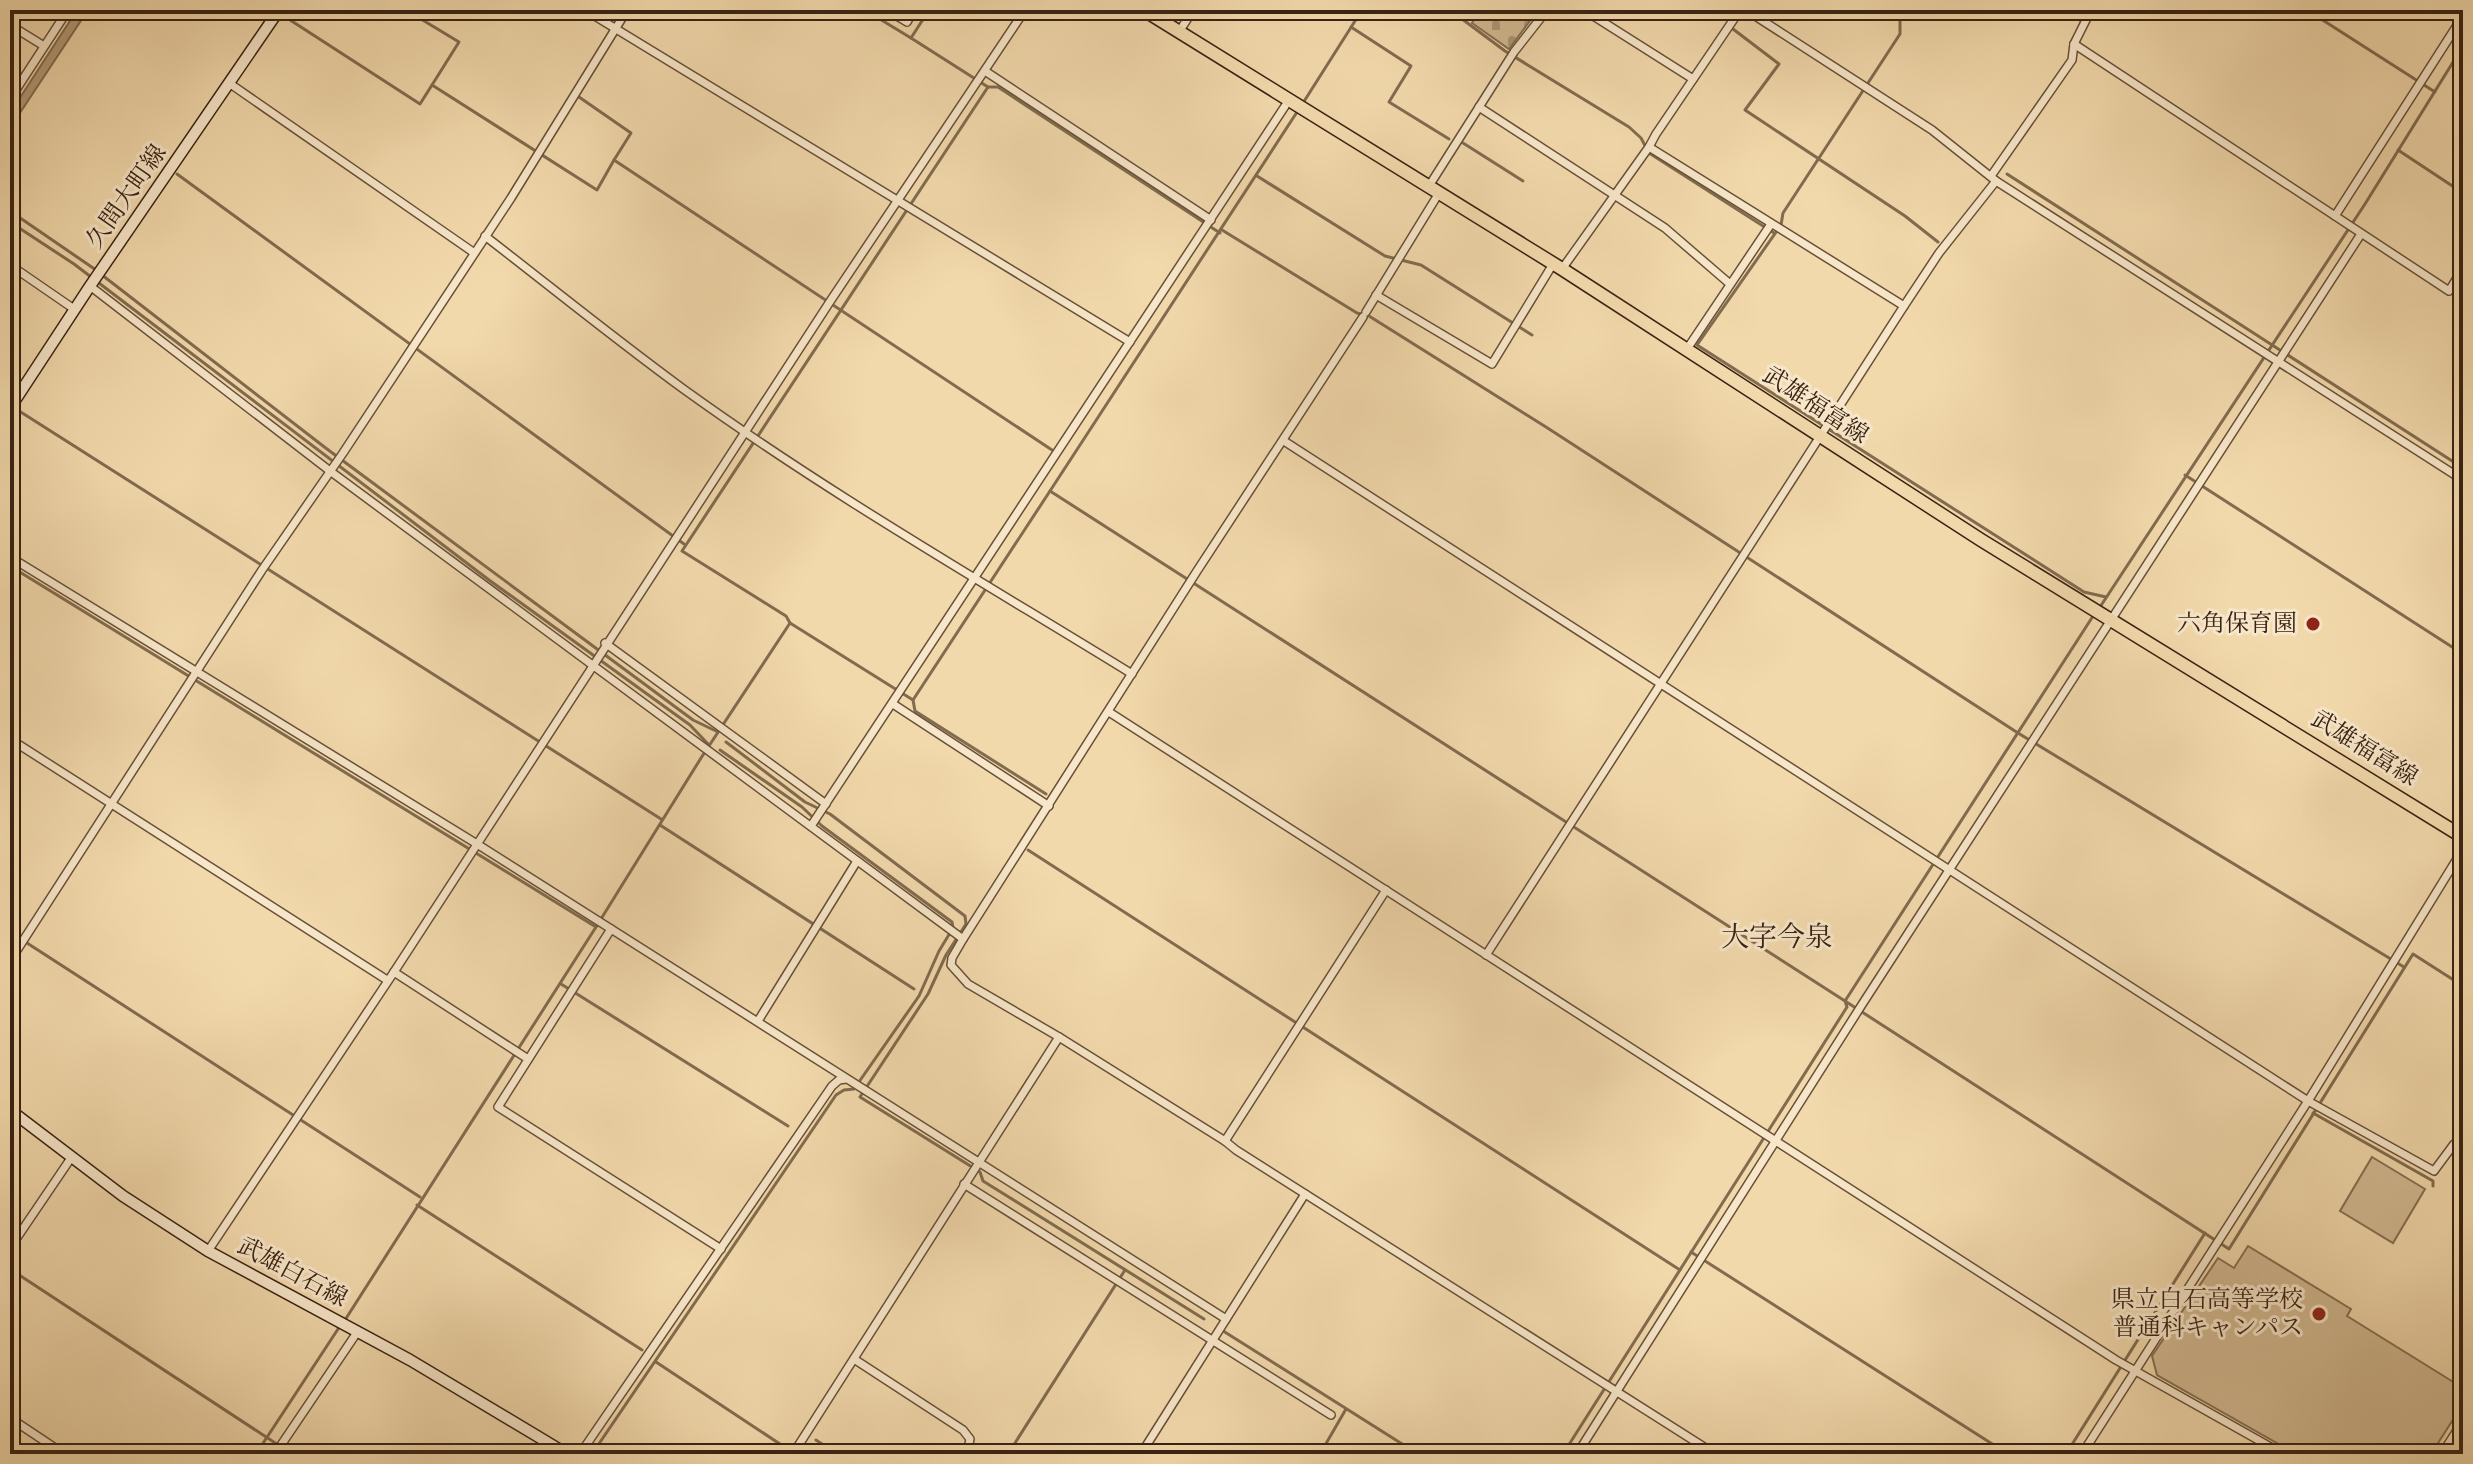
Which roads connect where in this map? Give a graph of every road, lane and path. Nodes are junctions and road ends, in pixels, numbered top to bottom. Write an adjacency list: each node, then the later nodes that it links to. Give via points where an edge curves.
1 (68, 10): 21 (street)
2 (279, 10): 24 (main road, 久間大町線)
3 (585, 10): 18 (street)
4 (627, 10): 18 (street)
5 (887, 10): 6 (street, via 907,22)
6 (914, 10)
7 (1025, 10): 22 (street)
8 (1144, 10): 19 (main road, 武雄福富線)
9 (1193, 10): 19 (street)
10 (1547, 10): 27 (street)
11 (1584, 10): 23 (street)
12 (1743, 10): 23 (street); 29 (street, via 1932,130)
13 (2071, 10): 16 (street)
14 (2091, 10): 16 (street)
15 (2463, 16): 33 (street)
16 (2085, 19): 20 (street)
17 (10, 25): 21 (street)
18 (615, 27): 32 (street); 37 (street)
19 (1179, 32): 26 (main road, 武雄福富線)
20 (2074, 44): 29 (street, via 2072,60); 33 (street)
21 (44, 46): 25 (street)
22 (981, 77): 32 (street); 34 (street)
23 (1693, 79): 28 (street)
24 (229, 83): 38 (street); 42 (main road, 久間大町線)
25 (10, 99)
26 (1297, 105): 30 (main road, 武雄福富線); 34 (street)
27 (1479, 107): 30 (street); 31 (street)
28 (1647, 149): 31 (street); 35 (street)
29 (1994, 178): 45 (street); 49 (street, via 2270,357)
30 (1434, 190): 40 (main road, 武雄福富線); 44 (street)
31 (1615, 194): 40 (street); 43 (street, via 1665,228)
32 (905, 205): 47 (street); 52 (street, via 829,303)
33 (2335, 216): 36 (street)
34 (1208, 223): 47 (street)
35 (1775, 226): 43 (street, via 1765,231); 45 (street)
36 (2361, 234): 41 (street, via 2449,291); 49 (street)
37 (485, 236): 38 (street); 52 (street)
38 (473, 252): 54 (street)
39 (10, 265): 46 (street)
40 (1557, 266): 44 (street, via 1492,364); 48 (main road, 武雄福富線)
41 (2463, 268)
42 (91, 284): 46 (main road, 久間大町線); 54 (street)
43 (1730, 284): 48 (street)
44 (1376, 295): 53 (street)
45 (1904, 306): 51 (street)
46 (74, 309): 50 (main road, 久間大町線)
47 (1130, 342): 57 (street)
48 (1687, 349): 51 (main road, 武雄福富線)
49 (2283, 357): 55 (street); 58 (street)
50 (10, 408)
51 (1824, 431): 58 (main road, 武雄福富線); 63 (street)
52 (753, 436): 57 (street); 59 (street, via 676,537)
53 (1284, 441): 61 (street); 63 (street)
54 (331, 470): 60 (street); 62 (street)
55 (2463, 480)
56 (10, 557): 62 (street)
57 (979, 580): 61 (street); 64 (street)
58 (2108, 618): 71 (main road, 武雄福富線); 75 (street)
59 (604, 646): 60 (street); 68 (street)
60 (592, 664): 70 (street); 72 (street)
61 (1132, 674): 65 (street)
62 (193, 677): 67 (street); 72 (street)
63 (1661, 684): 75 (street); 79 (street)
64 (894, 702): 68 (street); 69 (street)
65 (1109, 712): 69 (street); 76 (street)
66 (10, 739): 67 (street)
67 (111, 804): 80 (street); 82 (street)
68 (825, 806): 70 (street)
69 (1049, 806): 78 (street)
70 (812, 824): 74 (street)
71 (2463, 837)
72 (474, 848): 77 (street); 81 (street)
73 (2463, 849): 87 (street)
74 (857, 861): 78 (street); 83 (street)
75 (1949, 870): 87 (street); 89 (street)
76 (1386, 890): 79 (street); 90 (street)
77 (611, 929): 83 (street); 85 (street)
78 (962, 938): 84 (street, via 952,958 955,973)
79 (1486, 955): 89 (street)
80 (10, 961)
81 (394, 972): 82 (street); 85 (street)
82 (387, 980): 98 (street)
83 (758, 1021): 86 (street)
84 (1059, 1037): 90 (street); 93 (street)
85 (528, 1059): 97 (street, via 498,1107)
86 (850, 1080): 93 (street); 97 (street, via 832,1086)
87 (2314, 1104): 91 (street, via 2434,1171 2454,1144); 103 (street)
88 (10, 1110): 92 (main road, 武雄白石線)
89 (1768, 1137): 103 (street); 104 (street, via 1705,1252)
90 (1225, 1141): 95 (street)
91 (2463, 1148)
92 (71, 1158): 96 (street); 98 (main road, 武雄白石線)
93 (977, 1167): 94 (street); 99 (street)
94 (964, 1184): 101 (street); 102 (street)
95 (1305, 1194): 99 (street); 104 (street)
96 (10, 1248)
97 (721, 1249): 111 (street)
98 (208, 1251): 100 (main road, 武雄白石線)
99 (1221, 1326): 101 (street)
100 (358, 1331): 108 (street); 110 (main road, 武雄白石線)
101 (1213, 1340): 105 (street); 114 (street)
102 (854, 1359): 112 (street); 113 (street, via 963,1430 970,1439)
103 (2131, 1368): 117 (street); 118 (street)
104 (1610, 1387): 115 (street); 116 (street)
105 (1331, 1415)
106 (10, 1418): 109 (street)
107 (2463, 1423): 119 (street)
108 (278, 1449)
109 (64, 1454)
110 (567, 1454)
111 (580, 1454)
112 (793, 1454)
113 (967, 1454)
114 (1141, 1454)
115 (1577, 1454)
116 (1715, 1454)
117 (2082, 1454)
118 (2283, 1454)
119 (2443, 1454)

